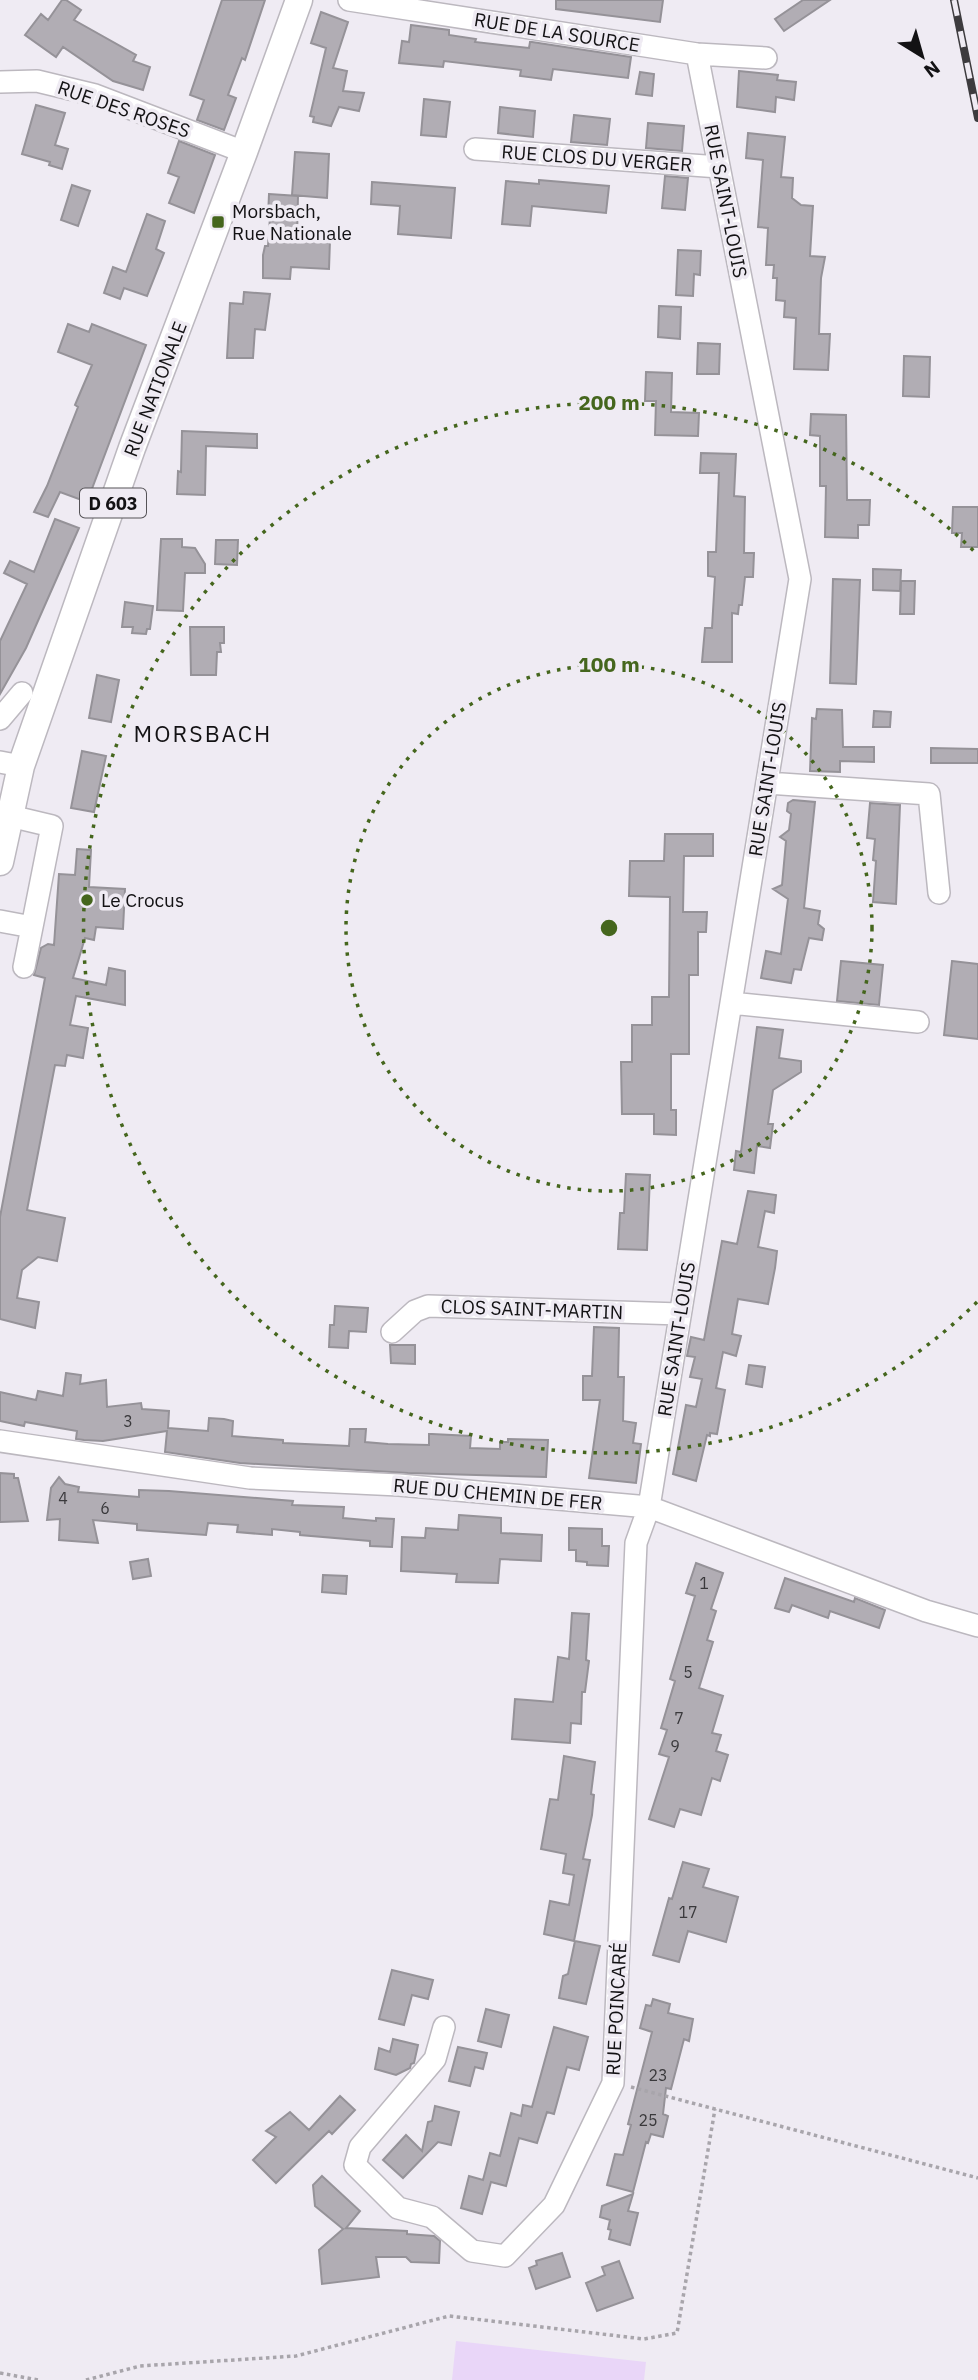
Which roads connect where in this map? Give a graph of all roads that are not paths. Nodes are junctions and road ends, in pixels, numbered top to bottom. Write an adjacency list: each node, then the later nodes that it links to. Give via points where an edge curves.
1 (299, 0): 8 (main road, RUE NATIONALE / D 603)
2 (349, 0): 3 (street, RUE DE LA SOURCE)
3 (449, 8): 4 (street, RUE DE LA SOURCE)
4 (698, 54): 5 (street, RUE DE LA SOURCE); 9 (street, RUE SAINT-LOUIS)
5 (766, 58)
6 (0, 82): 8 (street, RUE DES ROSES, via 37,80 95,95)
7 (475, 149): 9 (street, RUE CLOS DU VERGER)
8 (244, 152): 12 (main road, RUE NATIONALE / D 603)
9 (719, 167): 13 (street, RUE SAINT-LOUIS, via 800,579)
10 (22, 693): 11 (street)
11 (0, 719)
12 (11, 764): 14 (main road, RUE NATIONALE / D 603)
13 (767, 783): 16 (street, via 929,794); 20 (street, RUE SAINT-LOUIS)
14 (10, 816): 15 (main road, RUE NATIONALE / D 603); 18 (street, via 52,827)
15 (0, 862)
16 (939, 893)
17 (0, 921): 18 (street)
18 (32, 927): 19 (street)
19 (24, 967)
20 (731, 1003): 21 (street); 22 (street, RUE SAINT-LOUIS)
21 (918, 1022)
22 (680, 1314): 23 (street, CLOS SAINT-MARTIN, via 428,1306 415,1311); 25 (street, RUE SAINT-LOUIS)
23 (392, 1332)
24 (0, 1441): 25 (street, RUE DU CHEMIN DE FER, via 250,1478 399,1485)
25 (649, 1507): 26 (street, RUE DU CHEMIN DE FER, via 926,1611); 27 (street, RUE POINCARÉ, via 636,1543 613,2083 555,2205 505,2256 472,2251 432,2217 398,2208 355,2165 360,2147 435,2059)
26 (978, 1626)
27 (444, 2027)

